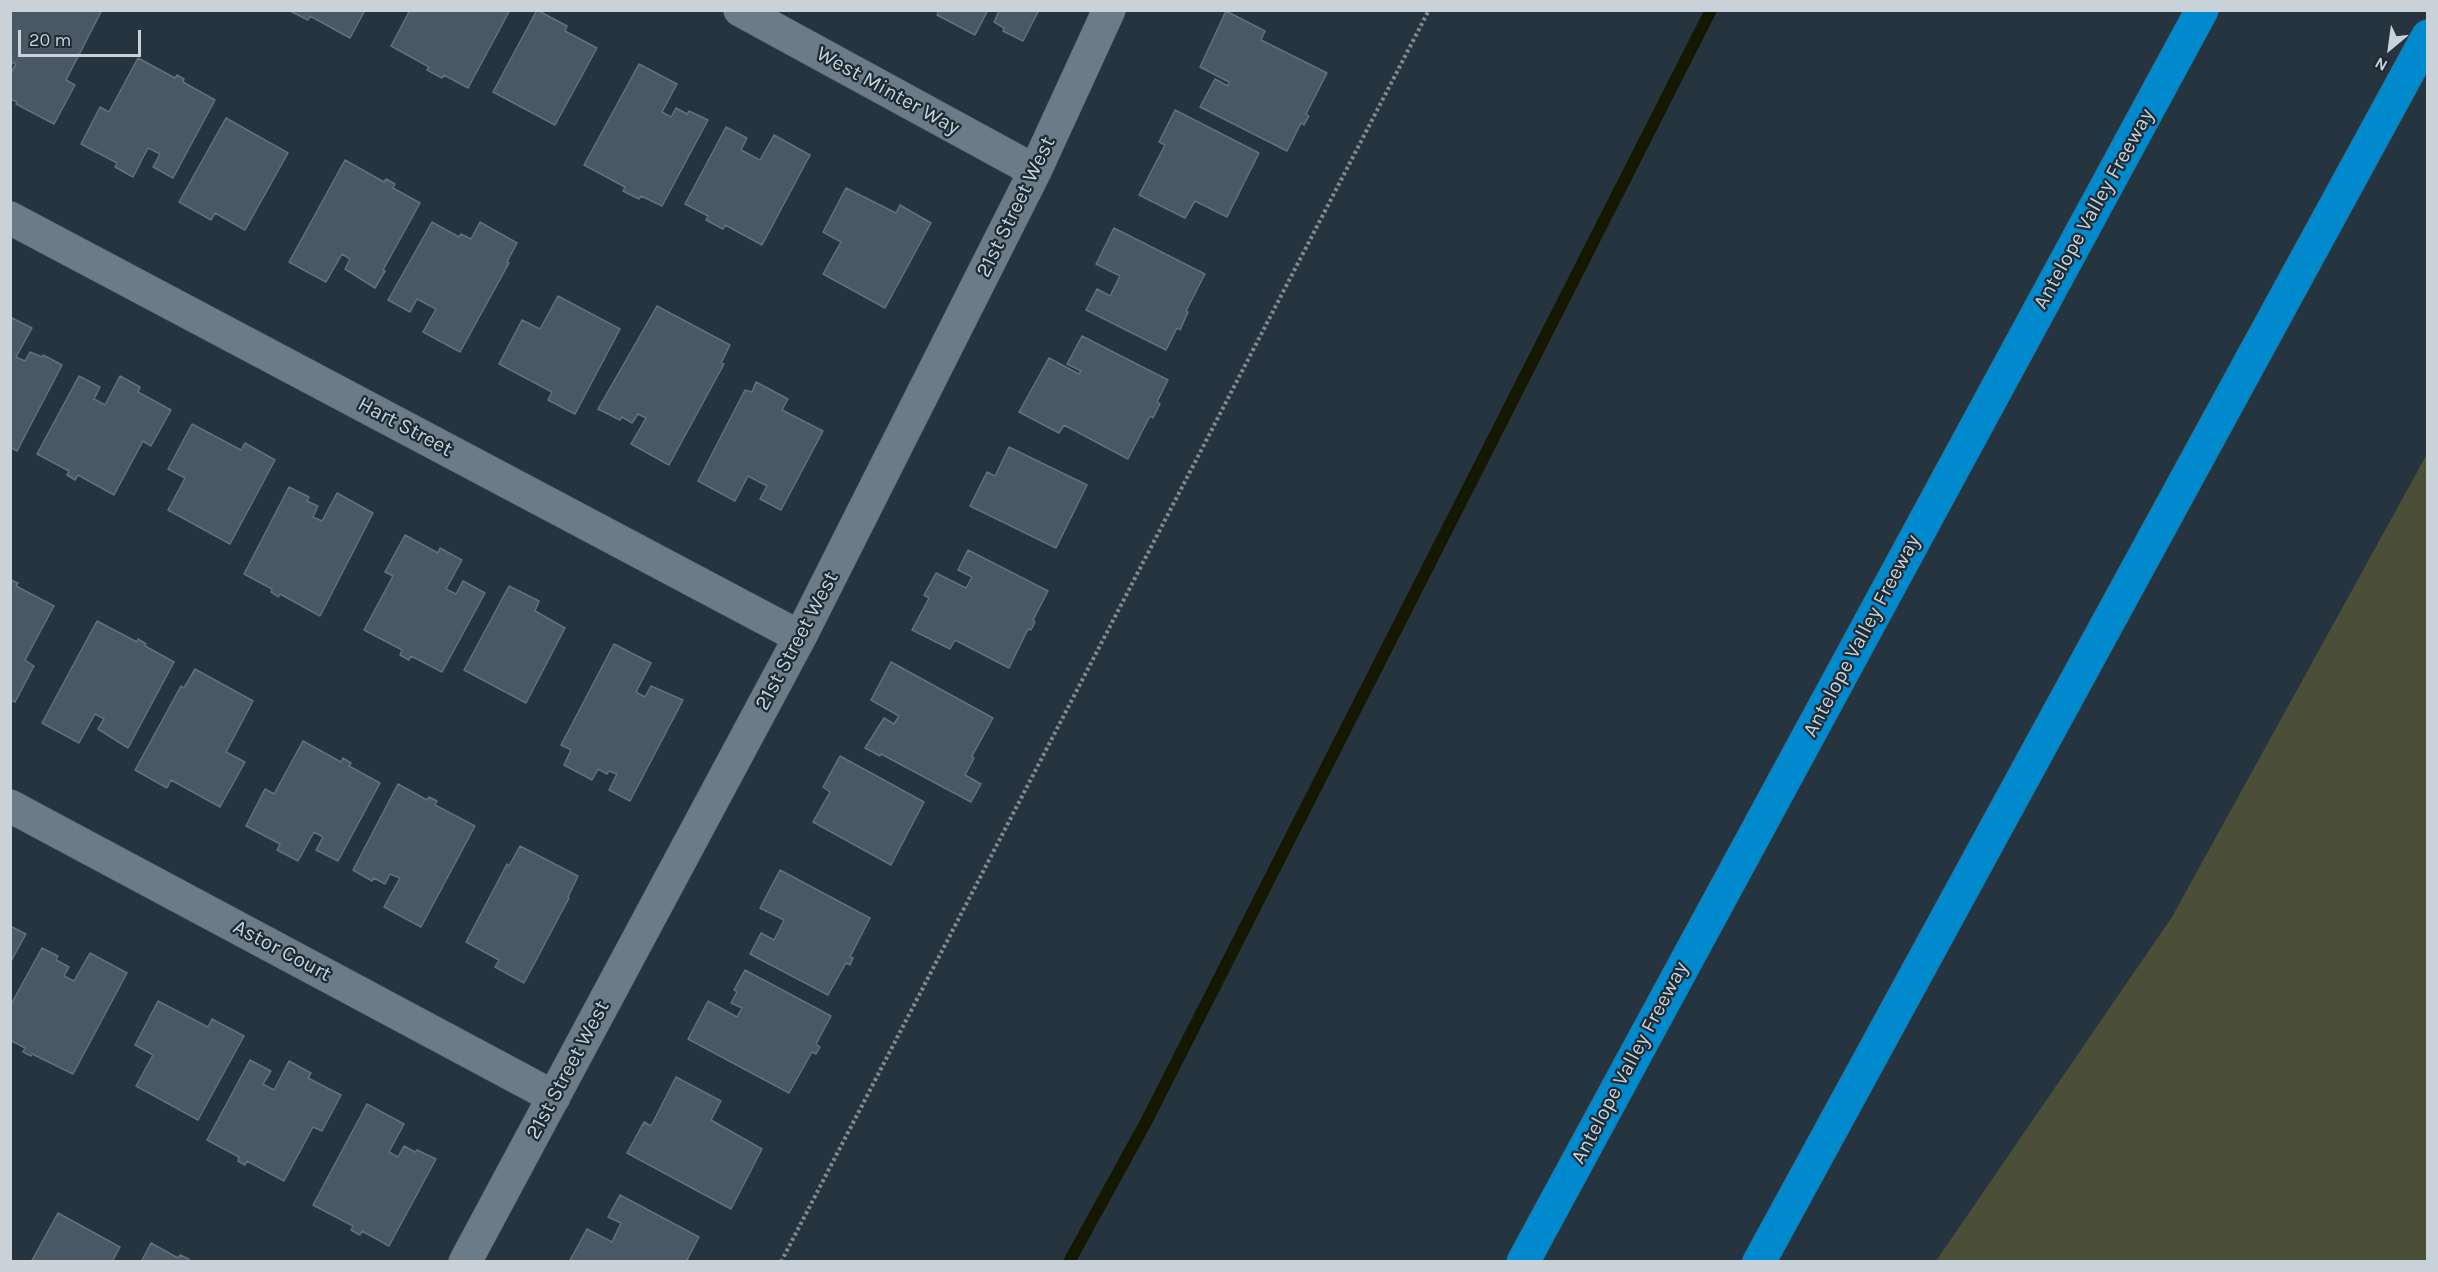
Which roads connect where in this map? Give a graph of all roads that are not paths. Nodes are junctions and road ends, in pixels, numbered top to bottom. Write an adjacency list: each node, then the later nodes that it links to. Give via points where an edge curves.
1 (740, 10): 5 (street, West Minter Way)
2 (1108, 10): 5 (street, 21st Street West)
3 (2202, 10): 11 (highway, Antelope Valley Freeway)
4 (2427, 36): 12 (highway)
5 (1035, 171): 7 (street, 21st Street West)
6 (10, 218): 7 (street, Hart Street)
7 (800, 637): 9 (street, 21st Street West)
8 (10, 806): 9 (street, Astor Court)
9 (554, 1097): 10 (street, 21st Street West)
10 (465, 1262)
11 (1523, 1262)
12 (1760, 1262)

